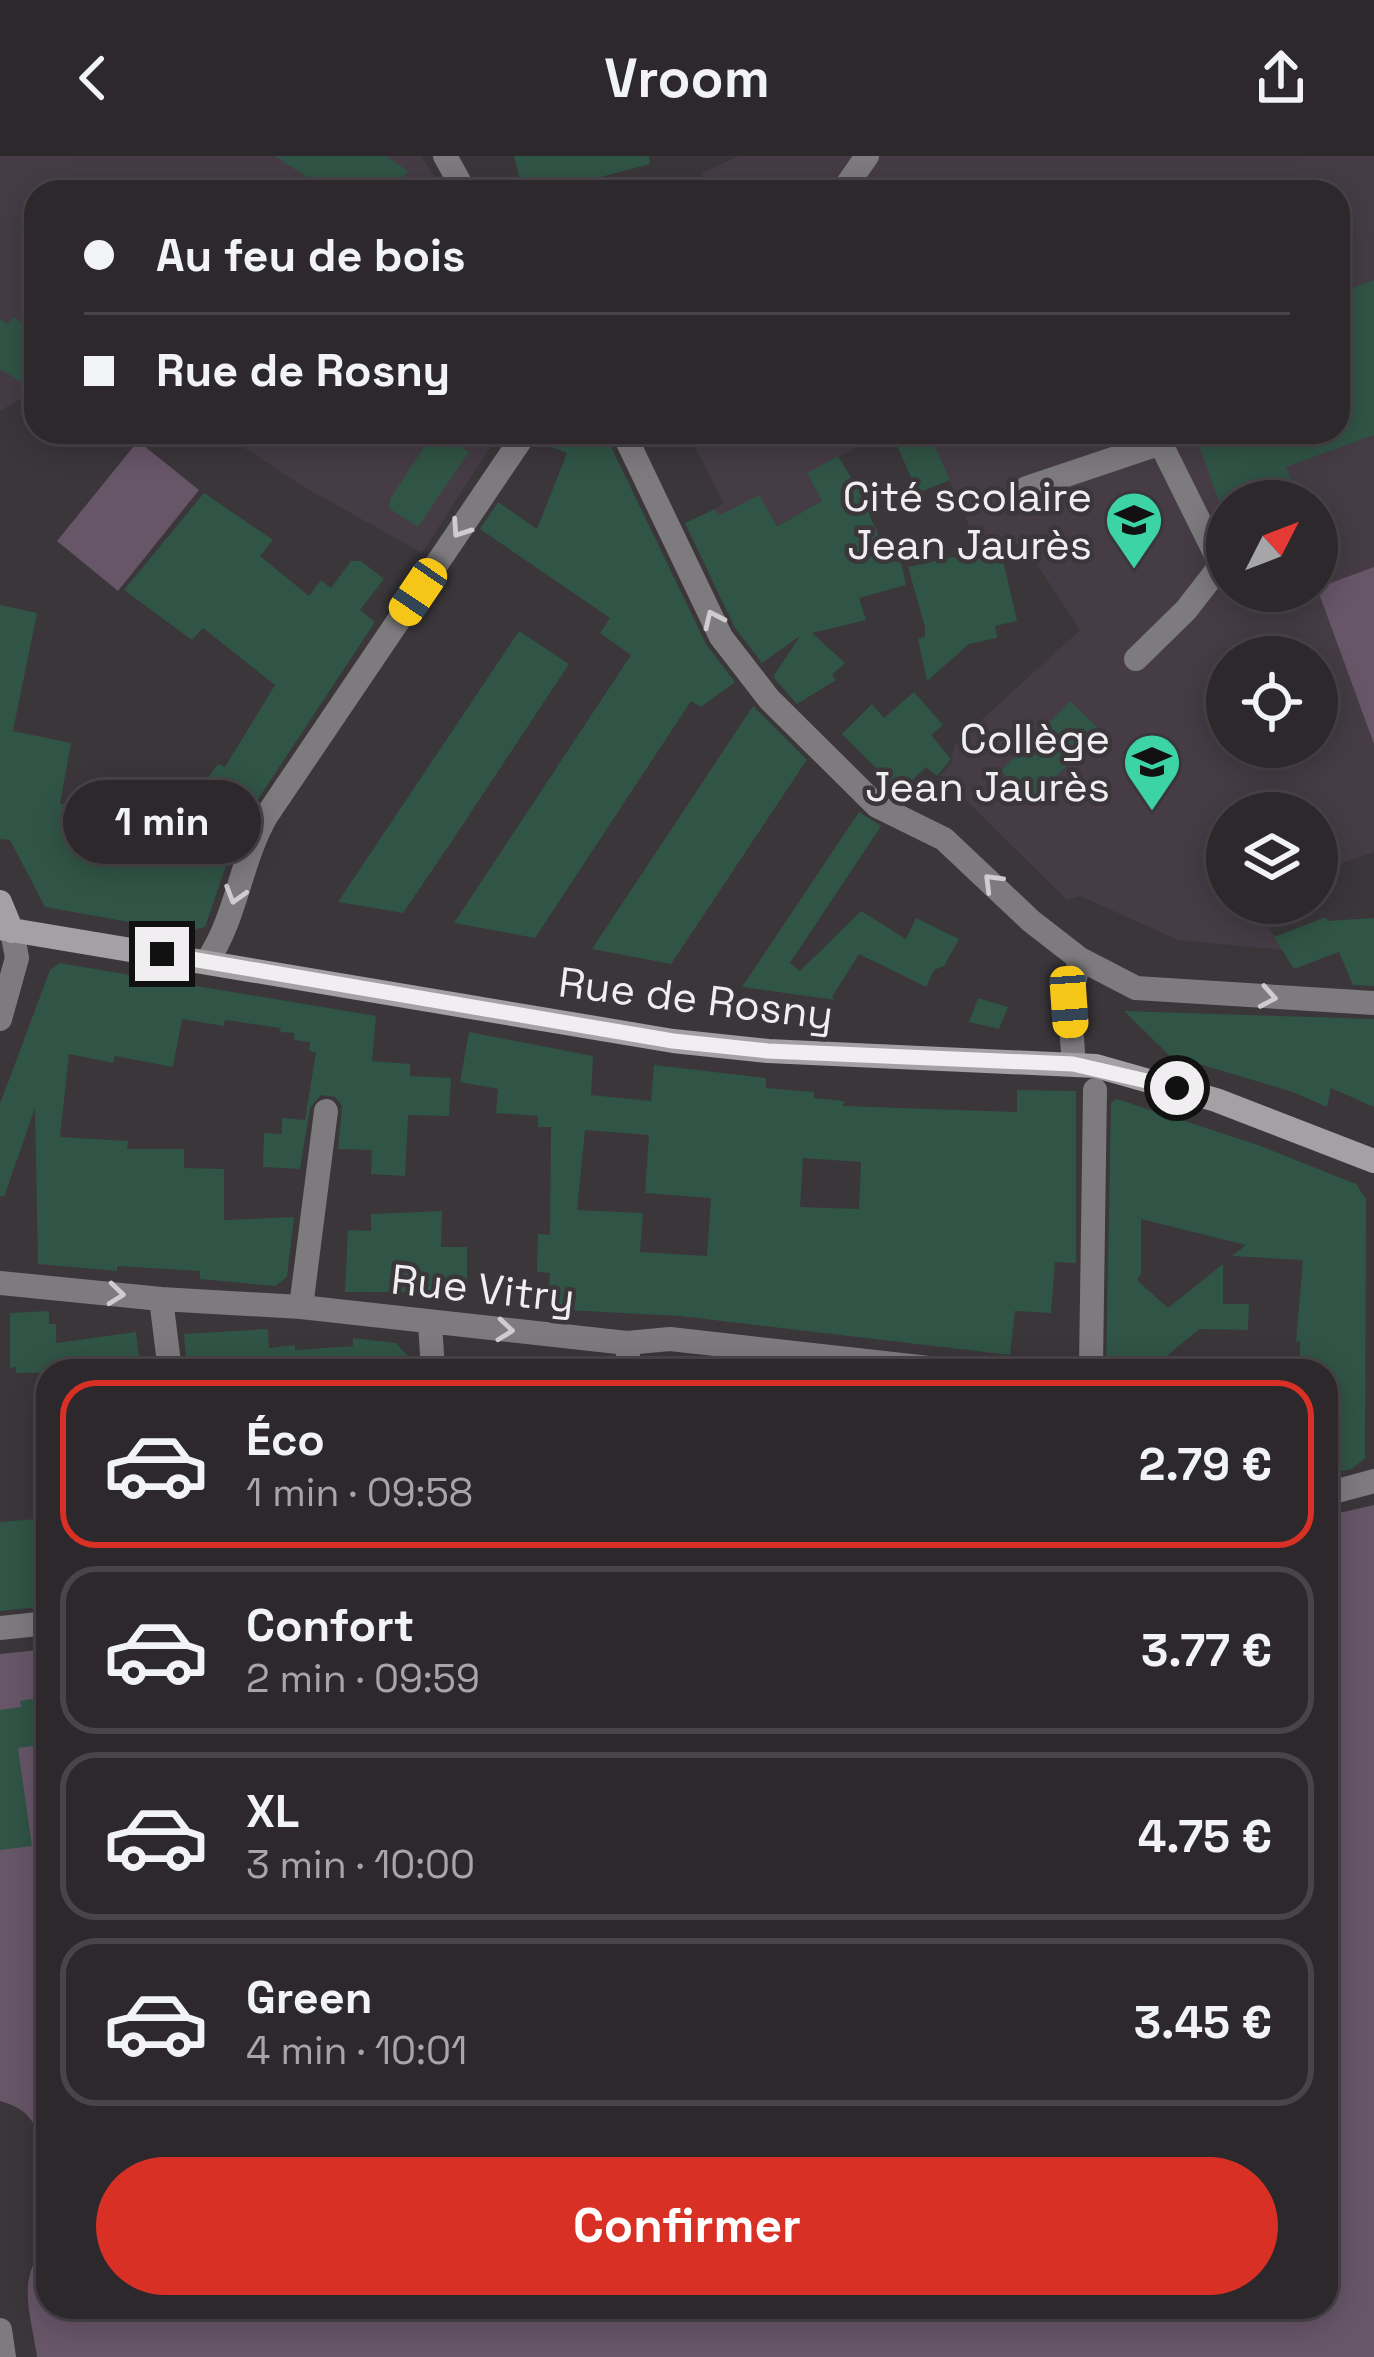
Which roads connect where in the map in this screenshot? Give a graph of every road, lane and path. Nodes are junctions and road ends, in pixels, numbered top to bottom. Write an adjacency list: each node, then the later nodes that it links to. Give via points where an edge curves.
1 (518, 444): 10 (street, one-way to 10, via 267,815)
2 (629, 444): 9 (street, one-way to 2, via 944,839 877,806 769,700 722,637)
3 (1141, 444): 5 (street)
4 (1159, 444): 6 (street, via 1221,565)
5 (1028, 488)
6 (1136, 659)
7 (0, 902): 8 (main road)
8 (6, 930): 10 (main road, Rue de Rosny); 12 (street, via 17,958)
9 (1080, 959): 11 (street, one-way to 11, via 1136,988); 13 (street, via 1069,1002)
10 (208, 961): 13 (main road, Rue de Rosny, via 673,1041)
11 (1374, 1004)
12 (0, 1018)
13 (1073, 1064): 16 (main road, Rue de Rosny, via 1216,1100)
14 (1095, 1090): 26 (street)
15 (326, 1111): 19 (street)
16 (1374, 1161)
17 (0, 1283): 18 (street, Rue Vitry, one-way to 18)
18 (161, 1299): 19 (street, Rue Vitry); 22 (street)
19 (301, 1307): 20 (street, Rue Vitry)
20 (430, 1322): 21 (street, Rue Vitry, one-way to 21); 23 (street)
21 (627, 1342): 24 (street); 25 (street, Rue Vitry, via 670,1339)
22 (168, 1359)
23 (432, 1359)
24 (628, 1359)
25 (849, 1359)
26 (1090, 1359)
27 (1374, 1481): 28 (street)
28 (1338, 1491)
29 (36, 1624): 30 (street)
30 (0, 1628)
31 (0, 2330): 32 (street)
32 (4, 2357)

